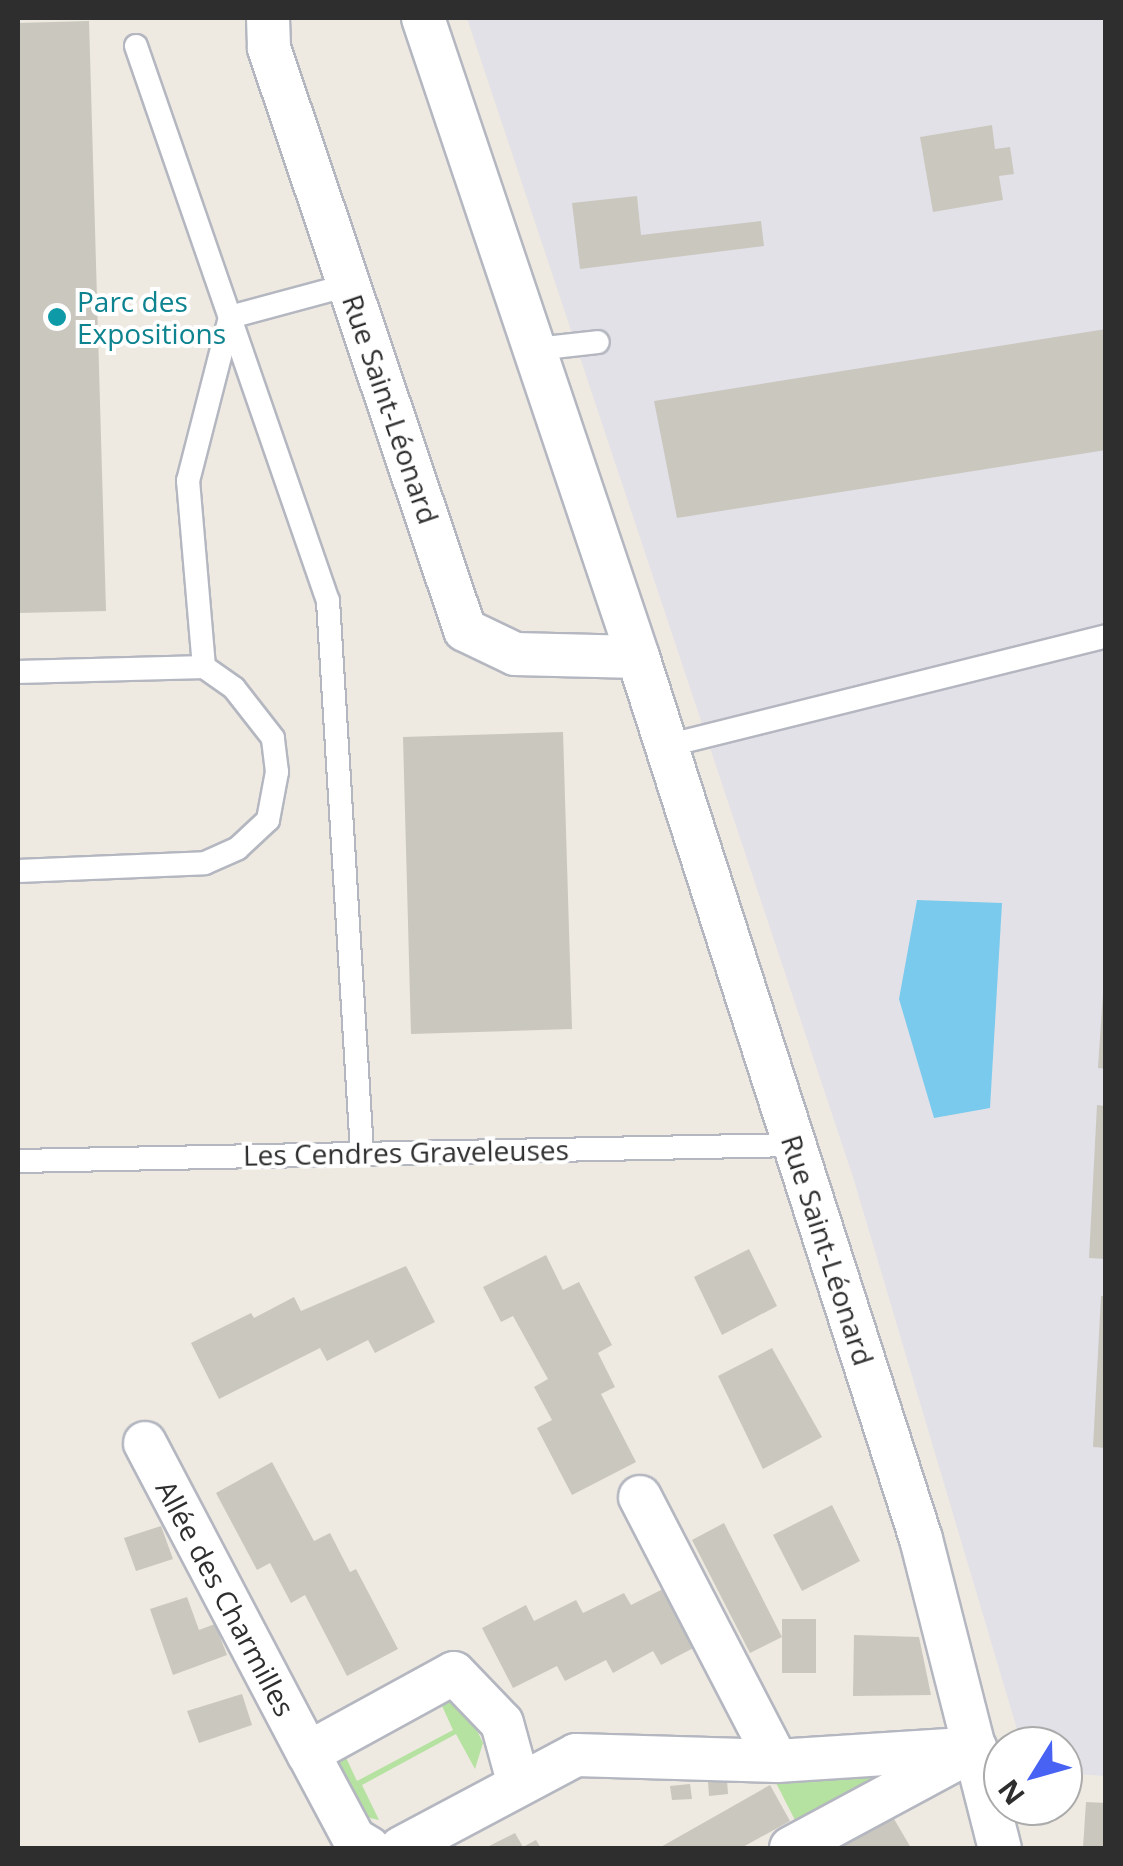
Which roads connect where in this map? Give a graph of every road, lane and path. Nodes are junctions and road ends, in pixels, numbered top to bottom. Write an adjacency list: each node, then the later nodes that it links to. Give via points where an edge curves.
1 (268, 18): 4 (street, Rue Saint-Léonard, via 269,48)
2 (423, 18): 7 (street, Rue Saint-Léonard)
3 (136, 46): 5 (lane)
4 (349, 285): 5 (lane); 9 (street, Rue Saint-Léonard, via 465,630 515,654)
5 (230, 318): 10 (lane, via 188,481); 15 (lane, via 328,601)
6 (598, 342): 7 (lane)
7 (536, 350): 9 (street, Rue Saint-Léonard)
8 (1106, 636): 12 (lane)
9 (638, 656): 12 (street, Rue Saint-Léonard)
10 (204, 667): 11 (lane); 13 (lane, via 234,688 273,738 277,772 268,820 238,848 205,863)
11 (18, 672)
12 (666, 746): 14 (street, Rue Saint-Léonard)
13 (18, 870)
14 (794, 1145): 15 (lane, Les Cendres Graveleuses); 19 (street, Rue Saint-Léonard, via 921,1539)
15 (362, 1152): 16 (lane, Les Cendres Graveleuses)
16 (18, 1161)
17 (145, 1443): 20 (street, Allée des Charmilles)
18 (640, 1497): 21 (street)
19 (976, 1748): 21 (street); 25 (street); 26 (street, Rue Saint-Léonard)
20 (308, 1752): 22 (street, via 454,1673 502,1723); 23 (street, Allée des Charmilles, via 354,1839)
21 (778, 1762): 22 (street, via 576,1755)
22 (518, 1780): 24 (street)
23 (368, 1848)
24 (401, 1848)
25 (791, 1848)
26 (1000, 1848)

